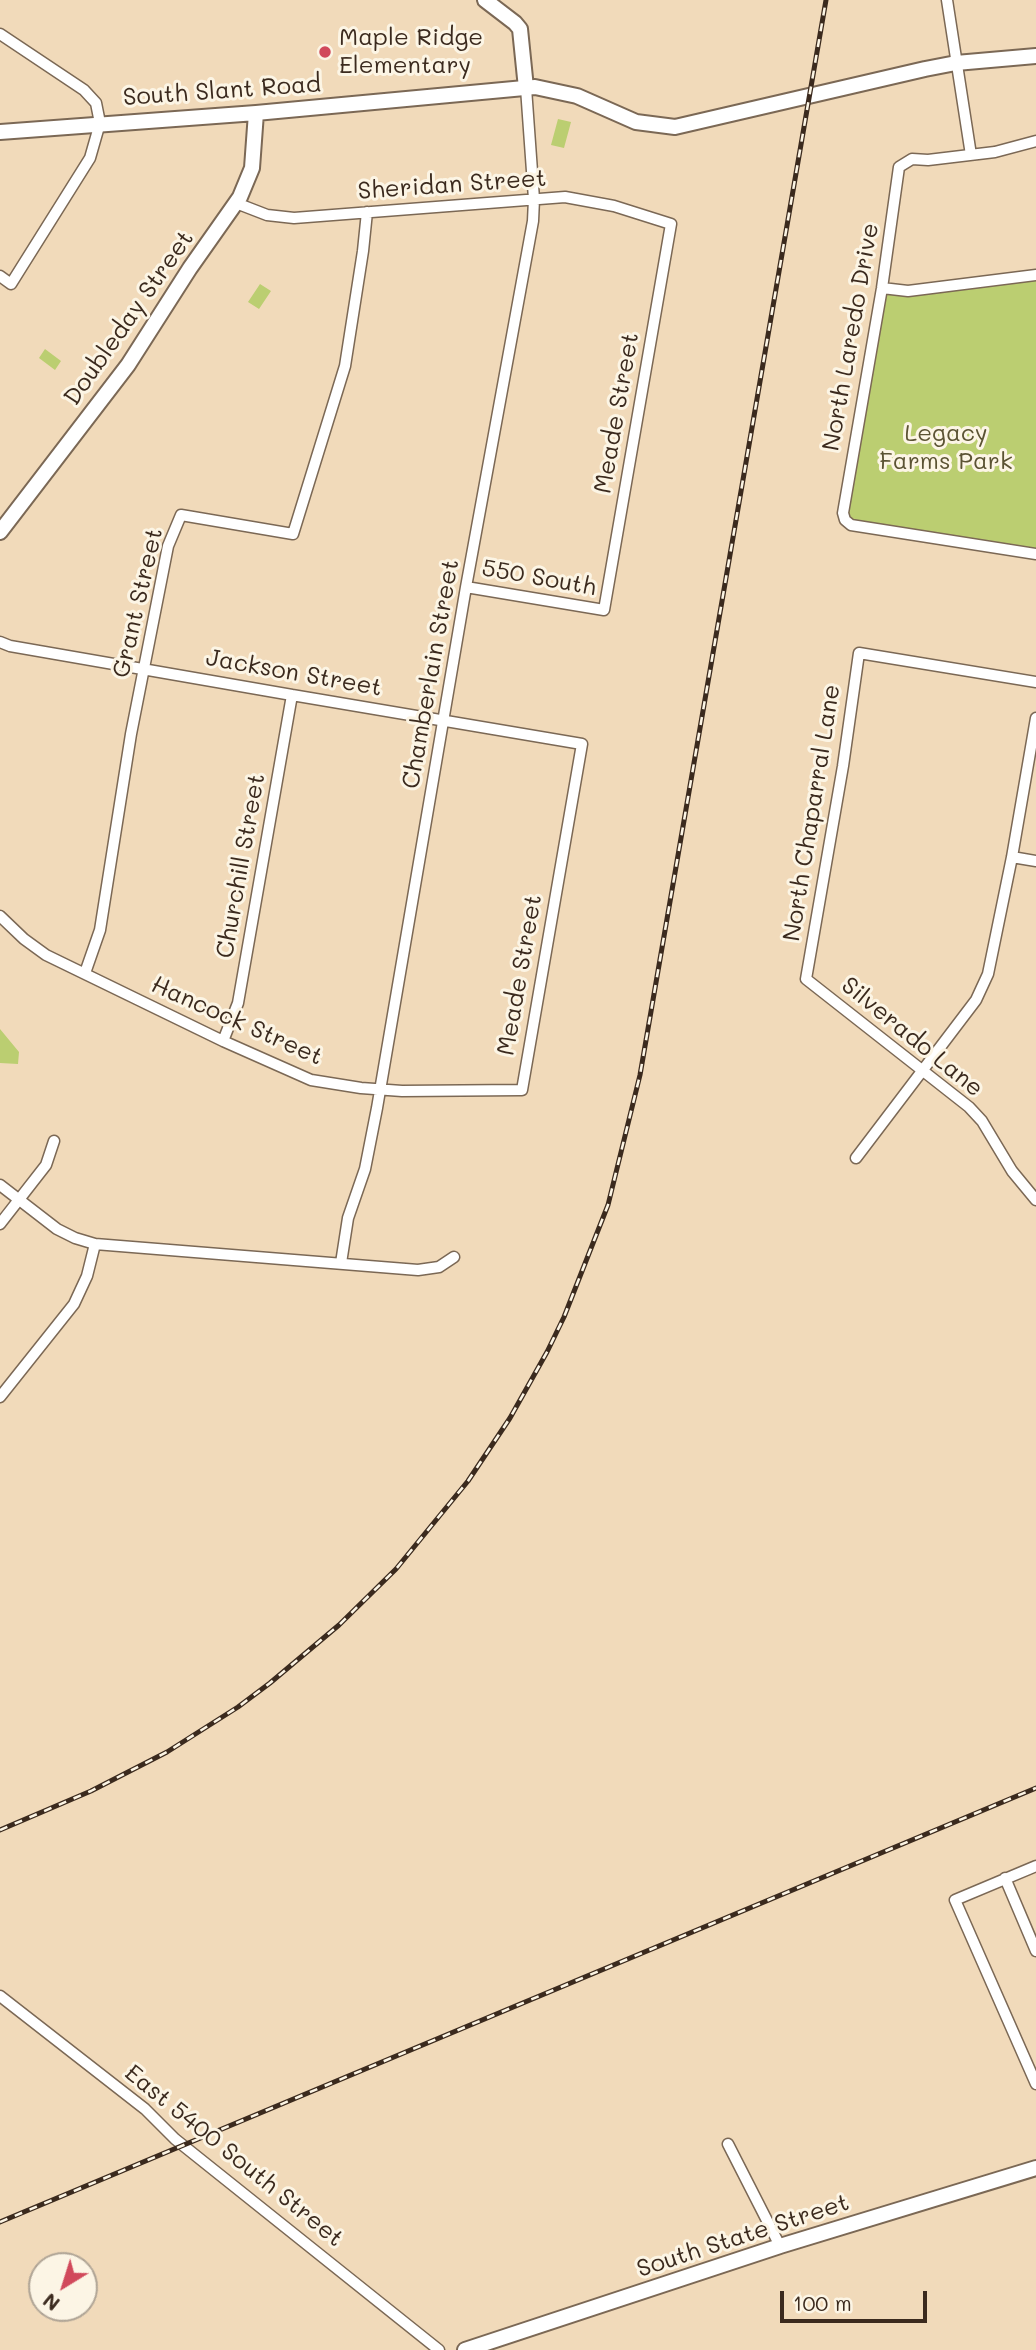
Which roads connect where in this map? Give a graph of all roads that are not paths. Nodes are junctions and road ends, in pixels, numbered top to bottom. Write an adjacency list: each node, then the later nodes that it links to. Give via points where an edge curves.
1 (485, 0): 6 (street, via 520,29)
2 (947, 0): 5 (street)
3 (0, 34): 8 (street, via 85,90 96,103)
4 (1036, 56): 5 (street, South Slant Road)
5 (956, 64): 6 (street, South Slant Road, via 675,127 636,122 566,92); 11 (street)
6 (526, 88): 7 (street, South Slant Road); 12 (street, Chamberlain Street)
7 (256, 113): 8 (street, South Slant Road); 13 (street, Doubleday Street, via 252,168)
8 (100, 123): 9 (street, South Slant Road); 17 (street, via 89,158 11,284)
9 (0, 132)
10 (1036, 141): 11 (street)
11 (971, 155): 18 (street, North Laredo Drive, via 912,159 899,167)
12 (534, 199): 14 (street, Sheridan Street); 15 (street, Sheridan Street, via 589,200); 21 (street, Chamberlain Street)
13 (236, 203): 14 (street, Sheridan Street, via 285,218); 19 (street, Doubleday Street, via 128,365)
14 (367, 212): 24 (street, Grant Street, via 345,366 293,534 181,514 162,569)
15 (671, 224): 22 (street, Meade Street)
16 (1036, 275): 18 (street, via 908,291)
17 (0, 276)
18 (881, 288): 20 (street, North Laredo Drive, via 845,520 851,525)
19 (0, 532)
20 (1036, 554)
21 (466, 587): 22 (street, 550 South); 28 (street, Chamberlain Street)
22 (604, 610)
23 (0, 642): 24 (street, Jackson Street)
24 (145, 668): 26 (street, Jackson Street); 33 (street, Grant Street, via 100,930)
25 (1036, 682): 34 (street, North Chaparral Lane, via 859,653)
26 (292, 695): 28 (street, Jackson Street); 35 (street, Churchill Street, via 239,1003)
27 (1036, 718): 30 (street)
28 (445, 720): 29 (street, Jackson Street); 37 (street, Chamberlain Street)
29 (582, 744): 38 (street, Meade Street)
30 (1012, 857): 31 (street); 36 (street, via 988,974 976,1000)
31 (1036, 861)
32 (0, 916): 33 (street, Hancock Street, via 46,955)
33 (85, 973): 35 (street, Hancock Street)
34 (806, 979): 36 (street, Silverado Lane)
35 (223, 1041): 37 (street, Hancock Street, via 310,1080)
36 (923, 1070): 40 (street); 43 (street, Silverado Lane, via 975,1114)
37 (380, 1090): 38 (street, Hancock Street); 47 (street, Chamberlain Street)
38 (522, 1090)
39 (54, 1140): 42 (street, via 49,1160)
40 (856, 1158)
41 (0, 1185): 42 (street)
42 (19, 1200): 44 (street); 45 (street, via 58,1229)
43 (1036, 1200)
44 (0, 1224)
45 (95, 1244): 47 (street); 48 (street, via 88,1276 74,1304)
46 (454, 1257): 47 (street, via 425,1270)
47 (341, 1263)
48 (0, 1397)
49 (1036, 1866): 50 (street)
50 (1005, 1878): 51 (street); 53 (street, via 955,1900)
51 (1036, 1951)
52 (0, 1996): 57 (street, East 5400 South Street)
53 (1035, 2084)
54 (728, 2144): 56 (street)
55 (1036, 2168): 56 (street, South State Street)
56 (780, 2246): 58 (street, South State Street)
57 (439, 2350)
58 (465, 2350)

